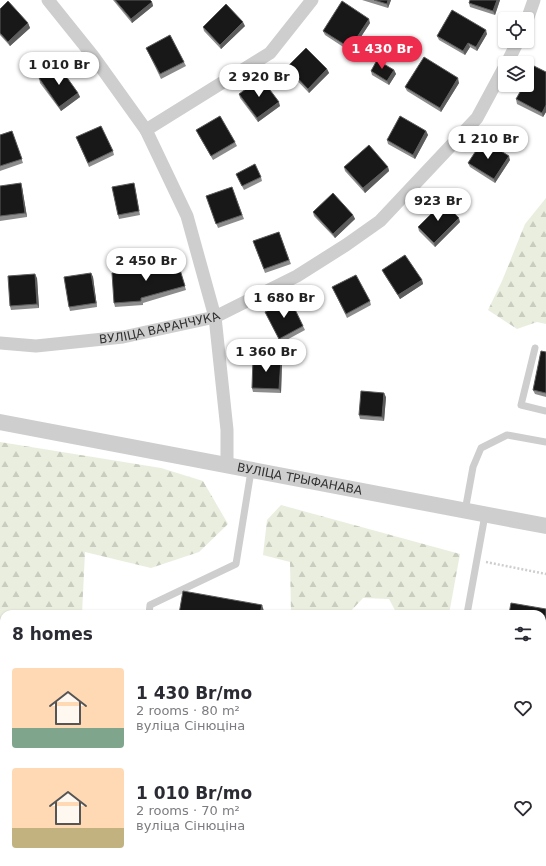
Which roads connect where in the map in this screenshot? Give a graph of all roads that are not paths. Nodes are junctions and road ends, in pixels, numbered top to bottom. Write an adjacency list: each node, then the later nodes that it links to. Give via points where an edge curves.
1 (48, 0): 6 (street, via 93,56)
2 (312, 0): 6 (street, via 270,53)
3 (534, 0): 4 (street)
4 (530, 12)
5 (498, 79): 7 (street, ВУЛІЦА ВАРАНЧУКА, via 477,118 380,221 346,246 297,276)
6 (146, 130): 7 (street, via 187,216)
7 (215, 317): 8 (street, ВУЛІЦА ВАРАНЧУКА, via 123,337 36,346); 13 (street, via 227,430)
8 (0, 343)
9 (535, 348): 10 (lane, via 521,405)
10 (546, 410)
11 (0, 422): 13 (street, ВУЛІЦА ТРЫФАНАВА)
12 (546, 442): 15 (lane, via 507,435 481,448 473,467)
13 (227, 466): 14 (street, ВУЛІЦА ТРЫФАНАВА)
14 (251, 471): 15 (street, ВУЛІЦА ТРЫФАНАВА); 18 (lane, via 236,564 150,605)
15 (464, 512): 16 (street, ВУЛІЦА ТРЫФАНАВА)
16 (485, 515): 17 (street, ВУЛІЦА ТРЫФАНАВА); 19 (lane)
17 (546, 526)
18 (149, 610)
19 (468, 610)

